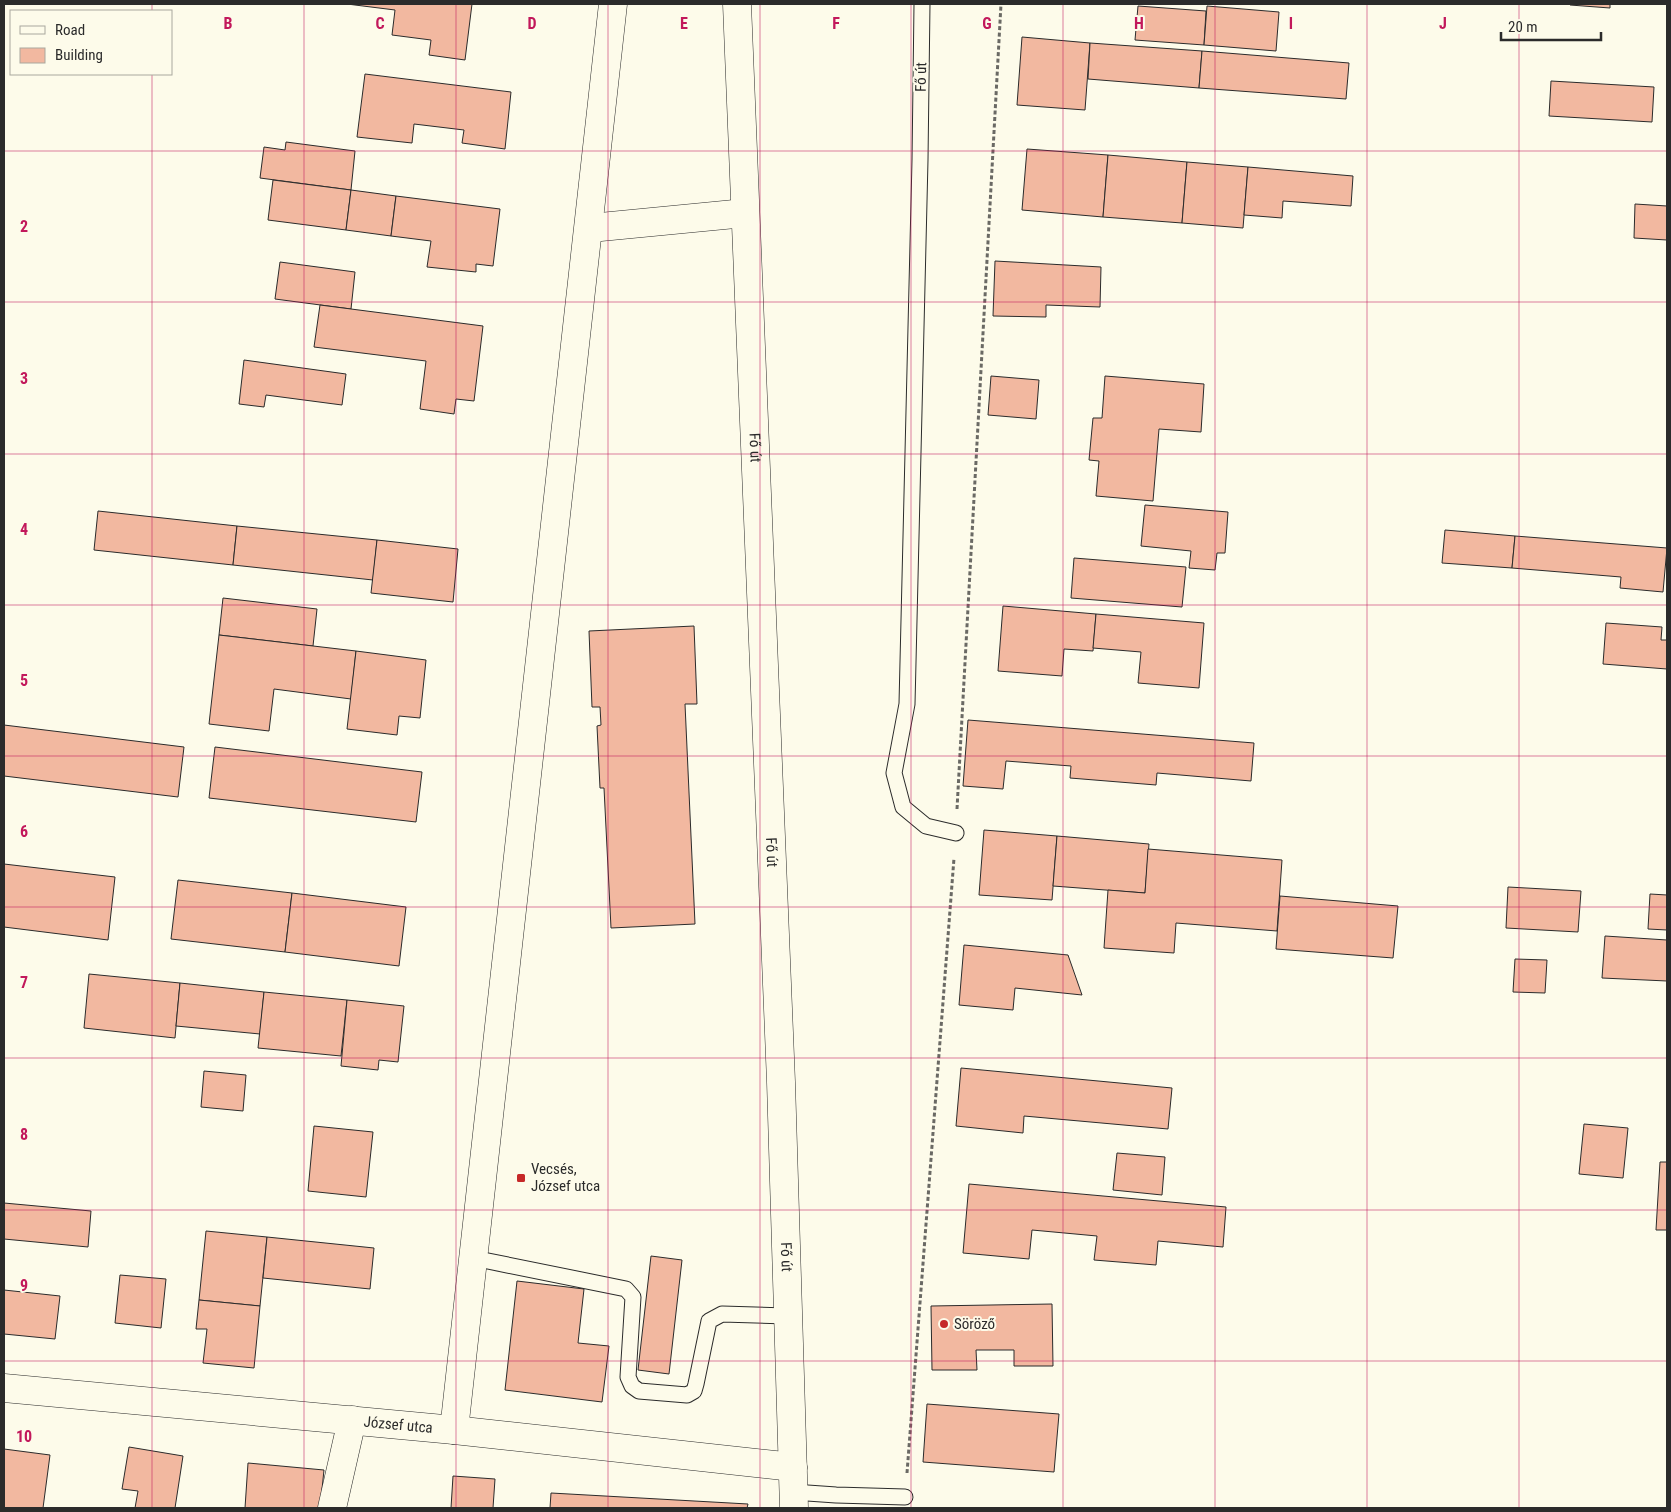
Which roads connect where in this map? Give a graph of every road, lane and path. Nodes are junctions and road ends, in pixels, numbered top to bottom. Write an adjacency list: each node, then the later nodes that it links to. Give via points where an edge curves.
1 (613, 4): 6 (street)
2 (738, 4): 5 (street, Fő út)
3 (922, 4): 7 (lane, Fő út, via 907,704 894,773 903,807 926,826)
4 (1001, 4): 7 (path)
5 (745, 213): 6 (street); 9 (street, Fő út)
6 (590, 228): 8 (street)
7 (956, 833): 14 (path)
8 (474, 1258): 9 (lane, via 626,1289 633,1297 628,1377 639,1391 687,1395 694,1392 709,1321 722,1314); 12 (street)
9 (788, 1316): 13 (street, Fő út)
10 (4, 1388): 11 (street, József utca)
11 (352, 1420): 12 (street, József utca); 15 (street)
12 (454, 1430): 13 (street, József utca)
13 (793, 1489): 14 (lane, via 836,1495)
14 (905, 1497)
15 (332, 1508)

